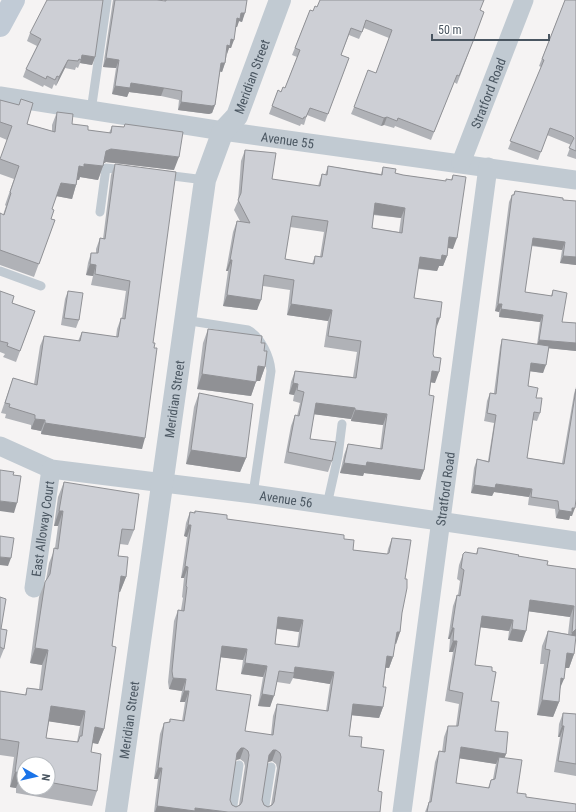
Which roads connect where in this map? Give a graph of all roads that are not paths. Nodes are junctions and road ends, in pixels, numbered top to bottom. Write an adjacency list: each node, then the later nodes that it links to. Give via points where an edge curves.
1 (14, 0): 5 (main road)
2 (107, 0): 7 (lane)
3 (280, 0): 8 (street, Meridian Street, via 237,116)
4 (524, 0): 9 (street, Stratford Road)
5 (0, 26)
6 (0, 96): 7 (street, Avenue 55)
7 (91, 111): 8 (street, Avenue 55)
8 (223, 131): 9 (street, Avenue 55); 13 (street, Meridian Street)
9 (461, 163): 10 (street, Avenue 55)
10 (488, 167): 14 (street, Avenue 55); 25 (street, Stratford Road)
11 (137, 172): 15 (lane, via 106,168)
12 (152, 174): 13 (lane)
13 (205, 180): 18 (street, Meridian Street)
14 (576, 180)
15 (100, 212)
16 (0, 271): 17 (lane)
17 (41, 286)
18 (184, 320): 22 (street, Meridian Street); 23 (lane, via 248,330 269,357 271,371)
19 (342, 424): 24 (lane)
20 (0, 446): 21 (street, Avenue 56)
21 (51, 469): 22 (street, Avenue 56); 27 (street, East Alloway Court)
22 (162, 482): 23 (street, Avenue 56); 30 (street, Meridian Street)
23 (253, 494): 24 (street, Avenue 56)
24 (327, 505): 25 (street, Avenue 56)
25 (442, 521): 26 (street, Avenue 56); 33 (street, Stratford Road)
26 (576, 541)
27 (34, 588)
28 (239, 765): 31 (lane)
29 (271, 767): 32 (lane)
30 (116, 812)
31 (232, 812)
32 (264, 812)
33 (402, 812)

